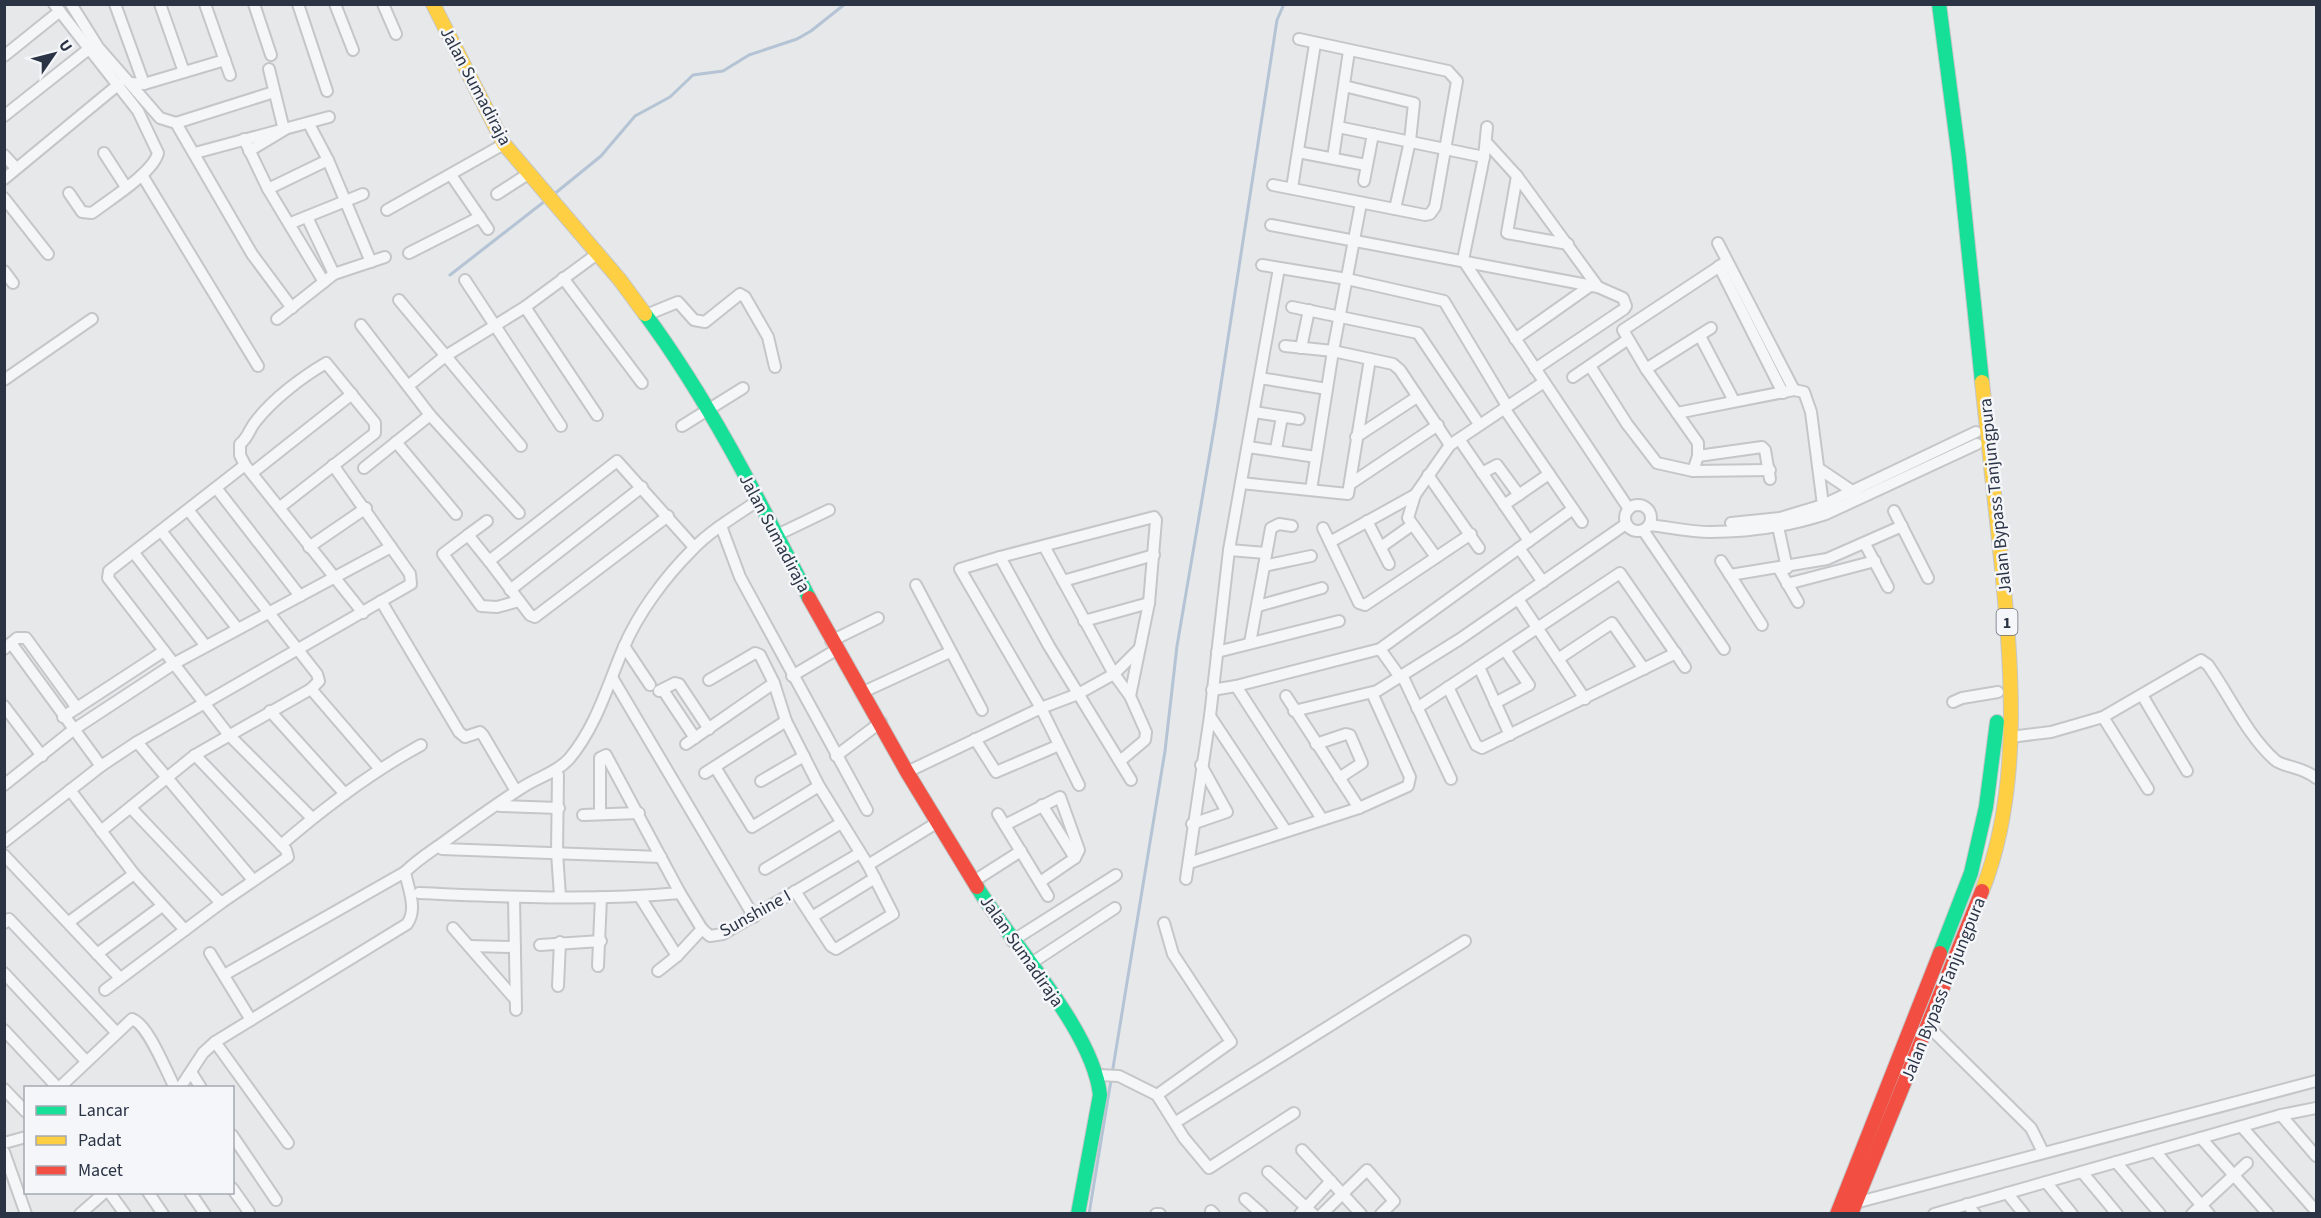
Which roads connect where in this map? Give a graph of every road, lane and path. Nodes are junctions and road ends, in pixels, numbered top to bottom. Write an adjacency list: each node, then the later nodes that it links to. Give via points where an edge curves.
1 (116, 4): 27 (street)
2 (160, 4): 23 (street)
3 (205, 4): 21 (street)
4 (254, 4): 19 (street)
5 (298, 4): 29 (street)
6 (335, 4): 17 (street)
7 (383, 4): 13 (street)
8 (433, 4): 42 (main road, Jalan Sumadiraja)
9 (1929, 4): 147 (main road, Jalan Bypass Tanjungpura / 1)
10 (1939, 4): 303 (main road, Jalan Bypass Tanjungpura / 1, via 2011,655)
11 (73, 5): 25 (street, via 98,46)
12 (57, 8): 16 (street); 20 (street)
13 (396, 34)
14 (1299, 39): 15 (street)
15 (1315, 44): 18 (street); 45 (street)
16 (90, 48): 26 (street); 31 (street)
17 (352, 50)
18 (1350, 51): 28 (street); 43 (street, via 1454,75 1457,81)
19 (271, 54)
20 (4, 56)
21 (225, 60): 23 (street); 24 (street)
22 (269, 69): 30 (street)
23 (184, 72): 27 (street)
24 (230, 75)
25 (131, 83): 27 (street); 33 (street, via 160,118)
26 (119, 84): 53 (street); 55 (street, via 138,111 158,153 156,161)
27 (144, 84)
28 (1344, 86): 35 (street); 40 (street, via 1414,103)
29 (327, 91)
30 (274, 92): 33 (street); 37 (street)
31 (4, 116)
32 (329, 117): 34 (street)
33 (176, 123): 47 (street)
34 (309, 124): 37 (street); 51 (street)
35 (1338, 127): 38 (street); 50 (street)
36 (1487, 127): 41 (street)
37 (284, 130): 39 (street); 44 (street)
38 (1373, 135): 40 (street); 52 (street)
39 (244, 139): 44 (street); 47 (street)
40 (1410, 141): 43 (street); 70 (street)
41 (1487, 143): 49 (street); 57 (street)
42 (504, 144): 54 (main road, Jalan Sumadiraja); 56 (street)
43 (1445, 147): 49 (street); 70 (street, via 1433,211 1425,214)
44 (249, 151): 63 (street)
45 (1298, 152): 50 (street); 62 (street)
46 (104, 153): 61 (street)
47 (195, 153): 100 (street, via 252,254)
48 (4, 155): 53 (street)
49 (1484, 157): 84 (street)
50 (1333, 158): 52 (street)
51 (328, 160): 63 (street); 68 (street)
52 (1366, 165): 59 (street)
53 (15, 168): 58 (street)
54 (528, 174): 66 (street); 82 (main road, Jalan Sumadiraja)
55 (142, 175): 61 (street); 117 (street)
56 (451, 175): 71 (street); 73 (street)
57 (1516, 176): 79 (street); 79 (street, via 1508,233)
58 (4, 179)
59 (1364, 181)
60 (1273, 185): 62 (street)
61 (126, 187): 64 (street, via 88,215)
62 (1292, 188): 69 (street)
63 (268, 189): 74 (street)
64 (69, 193)
65 (363, 194): 68 (street)
66 (497, 194)
67 (4, 198): 81 (street)
68 (346, 200): 72 (street); 85 (street)
69 (1361, 203): 70 (street); 77 (street)
70 (1395, 209)
71 (387, 210)
72 (308, 217): 74 (street); 90 (street)
73 (480, 217): 76 (street); 80 (street)
74 (291, 223): 94 (street)
75 (1271, 225): 77 (street)
76 (488, 229)
77 (1354, 241): 84 (street); 92 (street)
78 (1718, 243): 86 (street)
79 (1568, 244): 96 (street)
80 (409, 253)
81 (48, 254)
82 (597, 254): 91 (street); 102 (main road, Jalan Sumadiraja)
83 (385, 257): 85 (street)
84 (1463, 260): 96 (street); 110 (street)
85 (371, 262): 90 (street)
86 (1723, 264): 111 (street, via 1625,327); 130 (street)
87 (1262, 265): 88 (street)
88 (1279, 268): 92 (street); 123 (street)
89 (4, 271): 95 (street)
90 (334, 274): 94 (street)
91 (563, 278): 98 (street); 126 (street)
92 (1347, 279): 103 (street); 134 (street, via 1444,301)
93 (465, 280): 107 (street)
94 (324, 282): 100 (street)
95 (13, 283)
96 (1594, 287): 110 (street); 120 (street, via 1620,295 1626,302 1624,309)
97 (399, 300): 115 (street)
98 (525, 307): 107 (street); 139 (street)
99 (1292, 307): 101 (street)
100 (292, 308): 105 (street)
101 (1309, 310): 103 (street); 113 (street)
102 (646, 315): 119 (street, via 678,302 694,320 705,322 740,294 768,337); 135 (main road, Jalan Sumadiraja)
103 (1340, 317): 114 (street); 142 (street, via 1418,333)
104 (92, 319): 124 (street)
105 (276, 319)
106 (361, 325): 127 (street)
107 (496, 326): 115 (street); 144 (street)
108 (1711, 328): 109 (street)
109 (1700, 336): 121 (street); 133 (street)
110 (1515, 339): 120 (street)
111 (1627, 340): 118 (street); 121 (street)
112 (1285, 346): 113 (street)
113 (1301, 348): 114 (street)
114 (1333, 351): 116 (street); 129 (street)
115 (444, 357): 127 (street); 150 (street)
116 (1370, 359): 132 (street, via 1397,366); 146 (street)
117 (258, 366)
118 (1590, 366): 122 (street); 159 (street, via 1657,463)
119 (775, 367)
120 (1535, 369): 125 (street)
121 (1646, 369): 137 (street)
122 (1573, 377)
123 (1260, 378): 129 (street); 136 (street)
124 (4, 380)
125 (1544, 382): 134 (street); 177 (street)
126 (642, 383)
127 (408, 386): 138 (street)
128 (743, 388): 135 (street)
129 (1327, 389): 154 (street)
130 (1789, 391): 133 (street); 158 (street, via 1804,392 1807,396)
131 (352, 394): 155 (street, via 376,428 375,433); 157 (street); 157 (street, via 328,364 323,365 254,423 239,450)
132 (1417, 397): 143 (street); 146 (street)
133 (1734, 402): 137 (street)
134 (1505, 407): 142 (street); 161 (street)
135 (707, 410): 145 (street); 171 (main road, Jalan Sumadiraja)
136 (1254, 412): 140 (street); 151 (street)
137 (1677, 413): 153 (street, via 1698,443)
138 (430, 415): 148 (street); 181 (street)
139 (597, 416)
140 (1282, 417): 141 (street); 152 (street)
141 (1299, 419)
142 (1479, 424): 149 (street)
143 (1438, 425): 149 (street); 164 (street)
144 (561, 426)
145 (682, 426)
146 (1356, 437): 164 (street)
147 (1976, 438): 170 (street); 276 (main road, Jalan Bypass Tanjungpura / 1)
148 (396, 442): 156 (street); 182 (street)
149 (1454, 442): 160 (street); 162 (street)
150 (521, 446)
151 (1248, 447): 152 (street); 163 (street)
152 (1276, 449): 154 (street)
153 (1698, 456): 159 (street); 159 (street, via 1762,447 1770,474)
154 (1317, 457): 167 (street)
155 (333, 465): 174 (street); 175 (street)
156 (364, 468)
157 (248, 469): 166 (street); 174 (street)
158 (1821, 470): 170 (street); 173 (street)
159 (1693, 471)
160 (1482, 473): 169 (street, via 1497,465); 172 (street)
161 (1549, 474): 169 (street); 176 (street)
162 (1428, 475): 168 (street); 196 (street)
163 (1241, 483): 167 (street); 208 (street)
164 (1350, 484): 167 (street, via 1346,495)
165 (642, 487): 183 (street); 215 (street, via 621,463 614,463); 230 (street)
166 (217, 489): 179 (street); 231 (street)
167 (1311, 490)
168 (1415, 495): 185 (street); 189 (street, via 1408,514)
169 (1519, 495): 172 (street)
170 (1858, 495): 173 (street); 187 (street, via 1826,514)
171 (759, 500): 191 (street); 198 (main road, Jalan Sumadiraja)
172 (1504, 506): 201 (street)
173 (1823, 506): 187 (street)
174 (279, 508): 203 (street)
175 (366, 508): 203 (street); 204 (street)
176 (1573, 509): 186 (street); 201 (street)
177 (1629, 509): 188 (street); 190 (street, via 1641,506 1648,511)
178 (829, 510): 198 (street)
179 (189, 511): 195 (street); 238 (street)
180 (1894, 511): 193 (street)
181 (519, 513)
182 (456, 514)
183 (668, 516): 206 (street); 234 (street, via 535,617)
184 (487, 521): 197 (street)
185 (1367, 521): 199 (street); 205 (street)
186 (1582, 522)
187 (1777, 522): 190 (street); 220 (street)
188 (1626, 524): 190 (street, via 1631,530); 225 (street)
189 (1412, 525): 205 (street); 213 (street)
190 (1648, 525): 252 (street)
191 (721, 526): 206 (street); 266 (street, via 740,577)
192 (1292, 526): 210 (street, via 1279,524 1271,528)
193 (1902, 526): 200 (street); 223 (street)
194 (1323, 528): 199 (street)
195 (162, 532): 209 (street); 244 (street)
196 (1471, 534): 207 (street); 213 (street)
197 (468, 535): 215 (street); 234 (street, via 443,558 481,606 497,607)
198 (777, 535): 248 (main road, Jalan Sumadiraja)
199 (1330, 542): 213 (street, via 1363,605)
200 (1865, 544): 217 (street); 220 (street, via 1827,559)
201 (1524, 545): 225 (street); 253 (street)
202 (1044, 546): 211 (street, via 1153,516); 214 (street); 224 (street)
203 (309, 547): 222 (street)
204 (391, 547): 222 (street); 233 (street, via 412,579 411,584)
205 (1381, 547): 218 (street)
206 (694, 548): 250 (street, via 660,587)
207 (1479, 548)
208 (1229, 550): 210 (street); 258 (street)
209 (134, 553): 247 (street); 255 (street, via 109,572 108,578)
210 (1266, 554): 219 (street)
211 (1154, 555): 224 (street); 236 (street)
212 (1311, 556): 219 (street)
213 (1436, 556)
214 (1000, 557): 279 (street); 289 (street, via 962,568 960,572)
215 (489, 561): 230 (street)
216 (1721, 561): 221 (street)
217 (1875, 561): 226 (street); 228 (street)
218 (1389, 564)
219 (1264, 566): 237 (street)
220 (1783, 568): 221 (street); 226 (street)
221 (1730, 575): 243 (street)
222 (334, 578): 231 (street); 239 (street)
223 (1928, 578)
224 (1063, 581): 241 (street)
225 (1543, 582): 232 (street)
226 (1787, 584): 235 (street)
227 (916, 585): 257 (street)
228 (1888, 586)
229 (1322, 588): 237 (street)
230 (510, 590): 234 (street)
231 (300, 596): 238 (street)
232 (1518, 599): 245 (street); 267 (street)
233 (381, 601): 239 (street); 331 (street, via 459,732 465,737 480,732 483,735)
234 (519, 601)
235 (1798, 602)
236 (1149, 603): 241 (street); 251 (street)
237 (1258, 606): 246 (street)
238 (266, 612): 244 (street); 256 (street)
239 (363, 613): 256 (street)
240 (878, 618): 248 (street)
241 (1084, 621): 265 (street)
242 (1339, 621): 246 (street)
243 (1762, 625)
244 (237, 628): 247 (street)
245 (1538, 628): 254 (street); 259 (street, via 1621,573); 260 (street)
246 (1250, 643): 258 (street)
247 (205, 645): 261 (street)
248 (834, 645): 266 (street); 277 (main road, Jalan Sumadiraja)
249 (8, 646): 288 (street, via 22,636 26,638); 295 (street)
250 (624, 646): 268 (street); 274 (street)
251 (1139, 649): 265 (street); 281 (street)
252 (1724, 649)
253 (1380, 650): 267 (street); 271 (street)
254 (1505, 650): 262 (street); 285 (street, via 1529,685)
255 (164, 651): 261 (street); 288 (street)
256 (296, 651): 273 (street, via 317,674 318,683); 286 (street)
257 (950, 652): 277 (street); 291 (street)
258 (1217, 652): 275 (street)
259 (1676, 653): 263 (street); 264 (street)
260 (1558, 659): 264 (street, via 1612,623); 283 (street)
261 (175, 663): 286 (street); 300 (street)
262 (1479, 667): 272 (street); 285 (street)
263 (1685, 668)
264 (1644, 669): 283 (street)
265 (1113, 674): 279 (street); 281 (street)
266 (792, 676): 312 (street)
267 (1401, 676): 278 (street); 290 (street)
268 (613, 679): 331 (street, via 583,742 567,762); 382 (street)
269 (709, 680): 270 (street, via 758,652)
270 (774, 683): 297 (street); 299 (street)
271 (1236, 686): 275 (street); 344 (street)
272 (1448, 687): 290 (street); 302 (street, via 1478,748)
273 (311, 688): 292 (street); 316 (street)
274 (657, 689): 299 (street, via 679,684); 299 (street, via 690,741)
275 (1212, 690): 294 (street)
276 (1998, 692): 284 (street); 472 (main road, Jalan Bypass Tanjungpura / 1, via 1997,741 1971,873)
277 (861, 693): 298 (main road, Jalan Sumadiraja)
278 (1372, 693): 293 (street); 337 (street, via 1411,782)
279 (1078, 694): 289 (street); 313 (street)
280 (2142, 695): 296 (street); 317 (street); 320 (street, via 2204,661 2275,761 2298,766)
281 (1130, 696): 313 (street, via 1146,736)
282 (1286, 696): 293 (street)
283 (1585, 699): 302 (street)
284 (1953, 702)
285 (1495, 703): 302 (street)
286 (204, 705): 301 (street); 305 (street)
287 (4, 706): 310 (street)
288 (77, 708): 295 (street)
289 (1041, 708): 304 (street); 308 (street)
290 (1417, 708): 323 (street)
291 (982, 710)
292 (270, 711): 301 (street); 332 (street)
293 (1294, 711): 306 (street)
294 (1210, 716): 314 (street); 350 (street)
295 (63, 717): 300 (street)
296 (2103, 717): 303 (street, via 2051,732); 329 (street)
297 (786, 721): 311 (street); 328 (street, via 710,770 752,827)
298 (881, 722): 312 (street); 318 (main road, Jalan Sumadiraja)
299 (709, 729)
300 (73, 730): 310 (street); 315 (street)
301 (228, 734): 309 (street); 343 (street)
302 (1510, 735)
303 (2010, 737): 409 (main road, Jalan Bypass Tanjungpura / 1, via 2003,809 1987,878)
304 (975, 739): 308 (street, via 996,772); 318 (street)
305 (137, 742): 315 (street); 321 (street)
306 (1316, 744): 322 (street); 322 (street, via 1350,735 1362,766)
307 (421, 745): 316 (street)
308 (1058, 746): 327 (street)
309 (195, 755): 321 (street); 352 (street)
310 (42, 756): 326 (street)
311 (804, 756): 325 (street); 328 (street)
312 (836, 756): 338 (street)
313 (1120, 760): 324 (street)
314 (1201, 765): 347 (street); 347 (street, via 1227,812)
315 (101, 766): 330 (street)
316 (379, 768): 332 (street)
317 (2187, 771)
318 (908, 772): 345 (main road, Jalan Sumadiraja)
319 (558, 775): 336 (street)
320 (2316, 777)
321 (165, 778): 335 (street); 368 (street)
322 (1339, 778): 337 (street)
323 (1451, 779)
324 (1131, 780)
325 (761, 781)
326 (4, 785)
327 (1079, 785)
328 (819, 786): 346 (street)
329 (2148, 789)
330 (70, 790): 349 (street); 351 (street)
331 (516, 791): 363 (street, via 421,856)
332 (345, 794): 343 (street)
333 (1042, 805): 348 (street); 359 (street); 359 (street, via 1060,797 1079,846)
334 (500, 806): 336 (street)
335 (131, 808): 349 (street); 379 (street)
336 (559, 808): 355 (street)
337 (1359, 808): 344 (street)
338 (867, 810)
339 (600, 813): 340 (street); 340 (street, Sunshine I, via 600,758 606,754); 342 (street)
340 (639, 813): 358 (street, Sunshine I)
341 (998, 814): 348 (street)
342 (583, 815)
343 (312, 818): 352 (street)
344 (1322, 819): 350 (street)
345 (938, 822): 361 (street); 369 (main road, Jalan Sumadiraja)
346 (841, 824): 356 (street); 362 (street)
347 (1192, 824): 360 (street)
348 (1005, 825): 354 (street)
349 (101, 831): 364 (street)
350 (1286, 831): 360 (street)
351 (4, 842)
352 (281, 845): 368 (street, via 288,857)
353 (442, 849): 355 (street)
354 (1021, 851): 369 (street); 370 (street)
355 (557, 853): 358 (street); 374 (street)
356 (860, 853): 361 (street); 371 (street, Sunshine I)
357 (4, 855): 385 (street)
358 (661, 857): 373 (street, Sunshine I)
359 (1076, 858): 370 (street)
360 (1189, 863): 367 (street)
361 (868, 865): 366 (street)
362 (765, 869)
363 (405, 872): 404 (street); 408 (street, via 412,902 412,917 407,924)
364 (134, 874): 380 (street); 385 (street)
365 (1116, 875): 391 (street)
366 (875, 878): 383 (street); 383 (street, via 892,908 892,916 836,949)
367 (1185, 879)
368 (252, 880): 379 (street)
369 (975, 881): 391 (main road, Jalan Sumadiraja)
370 (1040, 882): 375 (street)
371 (795, 891): 382 (street, Sunshine I); 383 (street)
372 (419, 893): 376 (street)
373 (680, 893): 378 (street); 388 (street, Sunshine I)
374 (560, 896): 376 (street); 377 (street)
375 (1048, 896)
376 (514, 897): 396 (street)
377 (601, 897): 378 (street); 390 (street)
378 (640, 897): 399 (street)
379 (221, 903): 389 (street)
380 (162, 906): 389 (street); 398 (street)
381 (1115, 908): 400 (street)
382 (754, 917): 388 (street, Sunshine I, via 723,934 710,936)
383 (812, 917)
384 (6, 919): 411 (street)
385 (69, 922): 398 (street)
386 (1164, 923): 423 (street, via 1173,954 1231,1042)
387 (453, 928): 395 (street)
388 (702, 929): 399 (street)
389 (185, 930): 405 (street)
390 (601, 941): 393 (street); 401 (street)
391 (1012, 941): 400 (main road, Jalan Sumadiraja)
392 (1465, 941): 428 (street)
393 (560, 942): 394 (street); 406 (street)
394 (540, 945)
395 (469, 946): 396 (street); 396 (street, via 515,1005)
396 (515, 947)
397 (210, 953): 404 (street)
398 (97, 954): 405 (street)
399 (677, 956): 402 (street)
400 (1030, 964): 415 (main road, Jalan Sumadiraja, via 1072,1022)
401 (598, 966)
402 (658, 971)
403 (4, 973): 413 (street)
404 (224, 975): 408 (street)
405 (120, 978): 407 (street)
406 (558, 986)
407 (105, 990)
408 (251, 1020): 412 (street)
409 (1928, 1026): 438 (street, via 2031,1128); 457 (main road, Jalan Bypass Tanjungpura / 1)
410 (4, 1030): 417 (street)
411 (116, 1032): 413 (street); 419 (street, via 132,1019 139,1022)
412 (215, 1042): 414 (street); 434 (street)
413 (85, 1060): 418 (street)
414 (191, 1072): 420 (street); 421 (street)
415 (1102, 1075): 423 (street, via 1119,1076); 467 (main road)
416 (2316, 1081): 438 (street)
417 (56, 1086)
418 (60, 1086)
419 (174, 1086)
420 (181, 1086)
421 (200, 1086)
422 (4, 1089): 425 (street)
423 (1157, 1095): 428 (street)
424 (2316, 1108): 427 (street)
425 (24, 1110)
426 (1294, 1113): 428 (street, via 1209,1168)
427 (2282, 1115): 429 (street); 439 (street)
428 (1176, 1122)
429 (2242, 1126): 432 (street); 459 (street)
430 (24, 1138): 433 (street)
431 (234, 1138): 455 (street)
432 (2201, 1138): 436 (street); 444 (street)
433 (4, 1143)
434 (288, 1143)
435 (1302, 1150): 445 (street)
436 (2155, 1151): 440 (street); 458 (street)
437 (4, 1152): 462 (street)
438 (2043, 1152): 457 (street)
439 (2316, 1156)
440 (2116, 1162): 443 (street); 478 (street)
441 (2247, 1163): 444 (street)
442 (1268, 1172): 461 (street)
443 (2082, 1172): 446 (street); 477 (street)
444 (2234, 1175): 458 (street); 480 (street)
445 (1331, 1181): 448 (street); 461 (street)
446 (2046, 1182): 449 (street); 476 (street)
447 (234, 1191): 460 (street)
448 (1342, 1193): 469 (street); 470 (street); 471 (street, via 1363,1172 1369,1171 1394,1201)
449 (2007, 1193): 456 (street); 475 (street)
450 (103, 1194): 463 (street)
451 (111, 1194): 464 (street)
452 (149, 1194): 465 (street)
453 (191, 1194): 466 (street)
454 (1245, 1199): 468 (street)
455 (276, 1200)
456 (1967, 1204): 473 (street); 474 (street)
457 (1853, 1208)
458 (2205, 1209): 479 (street)
459 (2316, 1211)
460 (249, 1212)
461 (1306, 1212)
462 (26, 1214)
463 (80, 1214)
464 (125, 1214)
465 (163, 1214)
466 (205, 1214)
467 (1078, 1214)
468 (1262, 1214)
469 (1322, 1214)
470 (1361, 1214)
471 (1381, 1214)
472 (1837, 1214)
473 (1934, 1214)
474 (1975, 1214)
475 (2024, 1214)
476 (2072, 1214)
477 (2116, 1214)
478 (2160, 1214)
479 (2192, 1214)
480 (2268, 1214)

